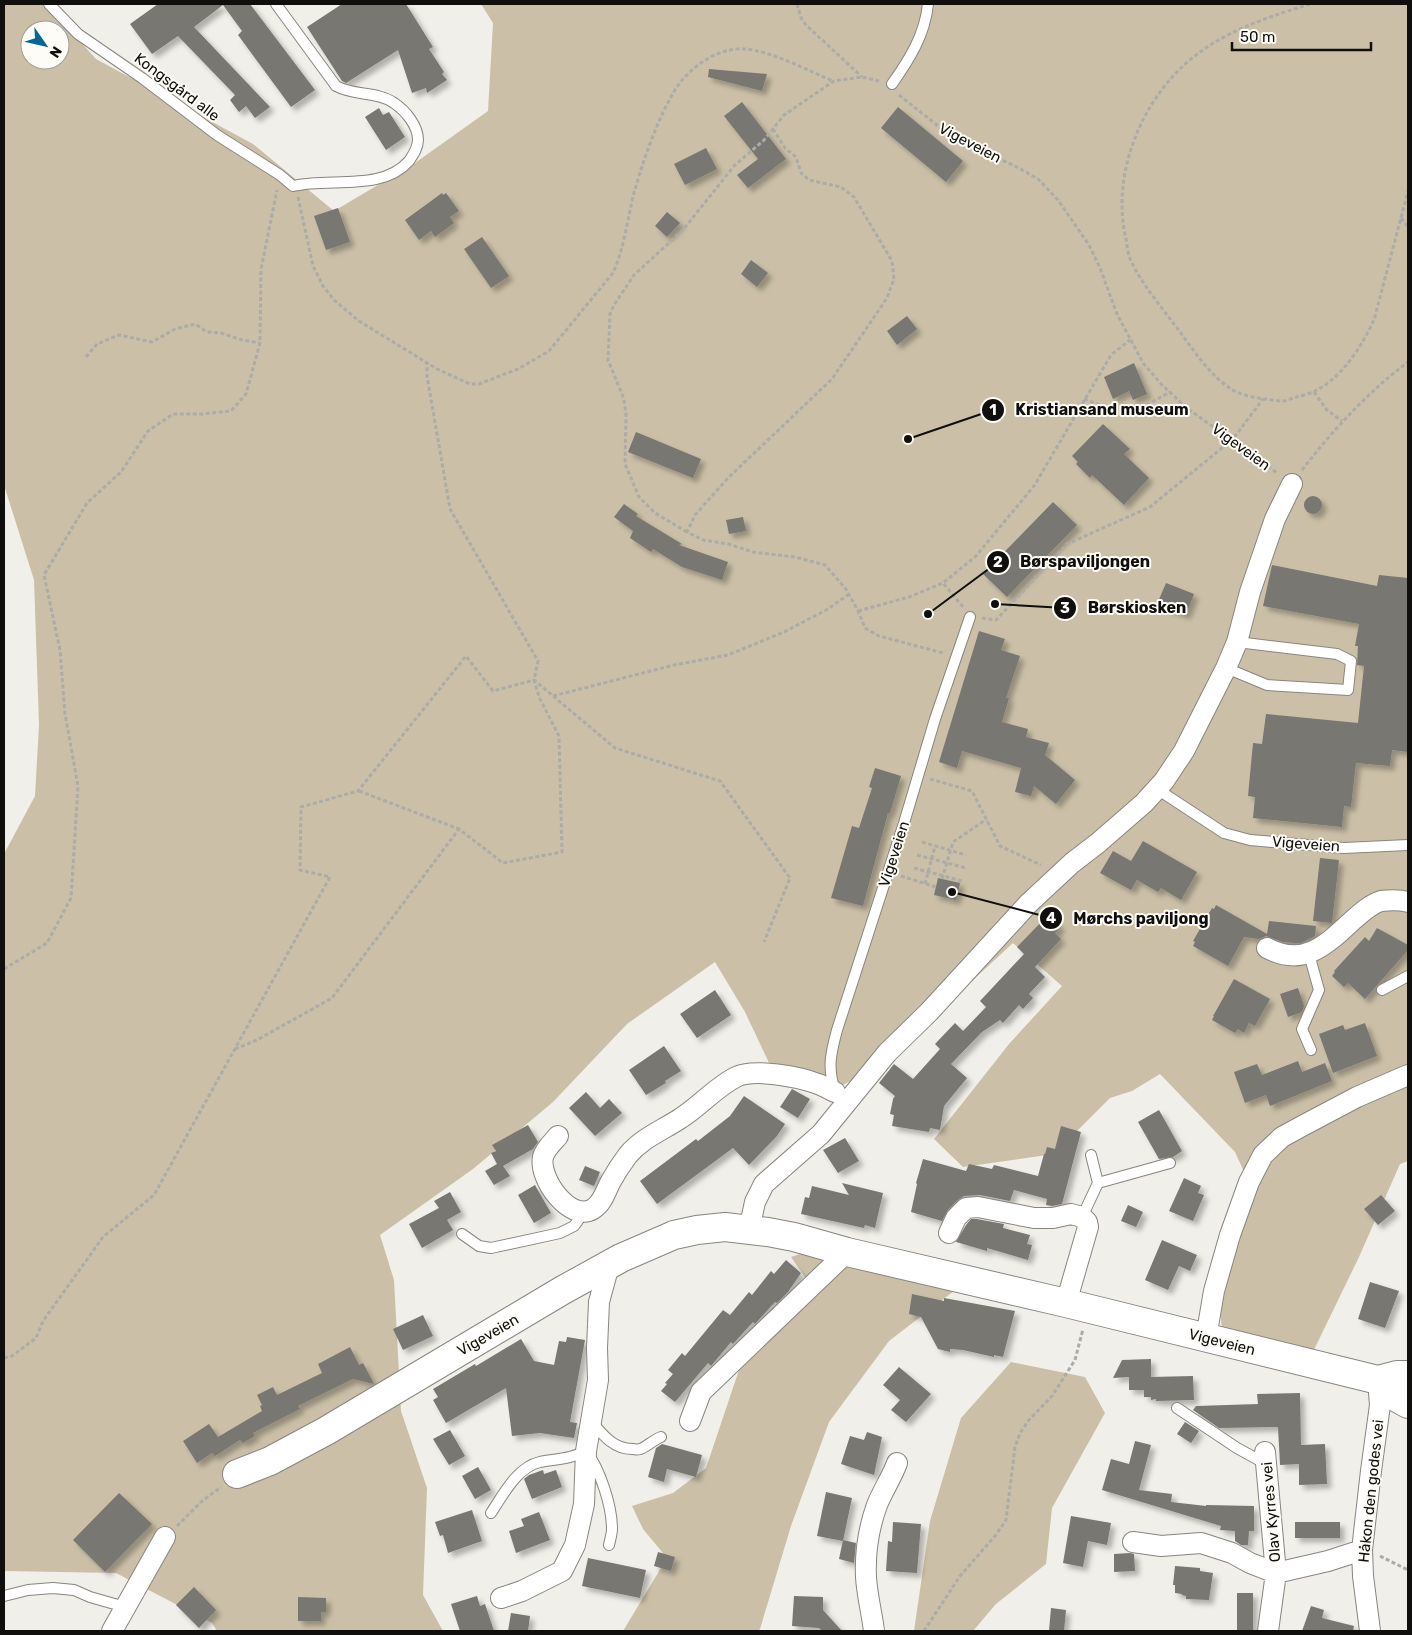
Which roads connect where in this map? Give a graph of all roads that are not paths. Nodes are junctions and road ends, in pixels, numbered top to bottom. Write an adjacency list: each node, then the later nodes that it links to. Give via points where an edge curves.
1 (49, 4): 2 (lane, Kongsgård alle, via 86,39 292,186 362,181 389,175 404,166 413,156 418,139 413,124 402,110 393,102 345,91 331,82)
2 (276, 4)
3 (928, 4): 4 (lane, via 919,40)
4 (892, 84)
5 (1292, 484): 7 (street, via 1266,546)
6 (970, 617): 18 (lane, Vigeveien, via 831,1055 830,1076)
7 (1237, 642): 8 (street); 8 (lane, via 1338,654 1351,661 1348,690 1267,685)
8 (1226, 668): 9 (street, via 1184,751)
9 (1157, 789): 10 (lane, Vigeveien, via 1224,833 1250,840 1344,848); 18 (street, via 1120,825 1056,877 929,1012)
10 (1408, 845)
11 (1408, 902): 13 (street, via 1381,901 1363,911 1328,943)
12 (1266, 948): 13 (street, via 1287,956)
13 (1309, 954): 16 (lane, via 1318,990 1302,1030)
14 (1408, 976): 15 (lane)
15 (1382, 990)
16 (1311, 1050)
17 (1408, 1075): 31 (street, via 1357,1097 1282,1137 1263,1155 1230,1235 1214,1291)
18 (838, 1102): 23 (street, via 818,1084 780,1075 752,1073 735,1077 682,1118 639,1145 618,1168 598,1205); 25 (street, via 821,1134 764,1184)
19 (558, 1136): 23 (street, via 543,1156 543,1172 552,1190 566,1205)
20 (1091, 1155): 22 (lane)
21 (1170, 1163): 22 (lane)
22 (1098, 1183): 24 (lane)
23 (585, 1211): 27 (lane, via 574,1226 560,1233 491,1248 479,1246)
24 (1082, 1217): 26 (street, via 1071,1214 1034,1218 978,1207 966,1208); 30 (street, via 1088,1227)
25 (749, 1230): 28 (street, Vigeveien); 29 (street, Vigeveien, via 725,1227 674,1235)
26 (949, 1232)
27 (462, 1234)
28 (847, 1252): 30 (street, Vigeveien); 37 (street, via 701,1392)
29 (609, 1265): 36 (street, via 599,1302 598,1380); 42 (street, Vigeveien, via 326,1431 270,1461)
30 (1077, 1306): 31 (street, Vigeveien)
31 (1206, 1338): 33 (street, Vigeveien)
32 (1408, 1375): 33 (street, Vigeveien)
33 (1378, 1380): 34 (street, via 1390,1394); 47 (street, Håkon den godes vei, via 1380,1405 1371,1471)
34 (1408, 1404)
35 (1177, 1408): 40 (lane, via 1237,1448)
36 (590, 1420): 38 (lane, via 602,1435 625,1449 640,1449); 39 (street)
37 (690, 1421)
38 (661, 1437)
39 (586, 1451): 43 (lane, via 529,1467 514,1480); 46 (lane, via 606,1496 612,1530); 50 (street, via 581,1524 567,1564 550,1578 522,1592)
40 (1265, 1458): 48 (street, Olav Kyrres vei)
41 (897, 1463): 53 (street, via 878,1503 867,1552 866,1577)
42 (237, 1474)
43 (491, 1512)
44 (165, 1537): 51 (street)
45 (1133, 1542): 48 (street, Olav Kyrres vei, via 1161,1546 1201,1543)
46 (609, 1545)
47 (1368, 1552): 48 (street, Olav Kyrres vei); 55 (street, Håkon den godes vei, via 1363,1576)
48 (1276, 1573): 54 (street, Olav Kyrres vei)
49 (4, 1596): 51 (lane, via 53,1588 74,1590)
50 (500, 1598)
51 (125, 1607): 52 (street)
52 (112, 1631)
53 (874, 1631)
54 (1268, 1631)
55 (1370, 1631)

